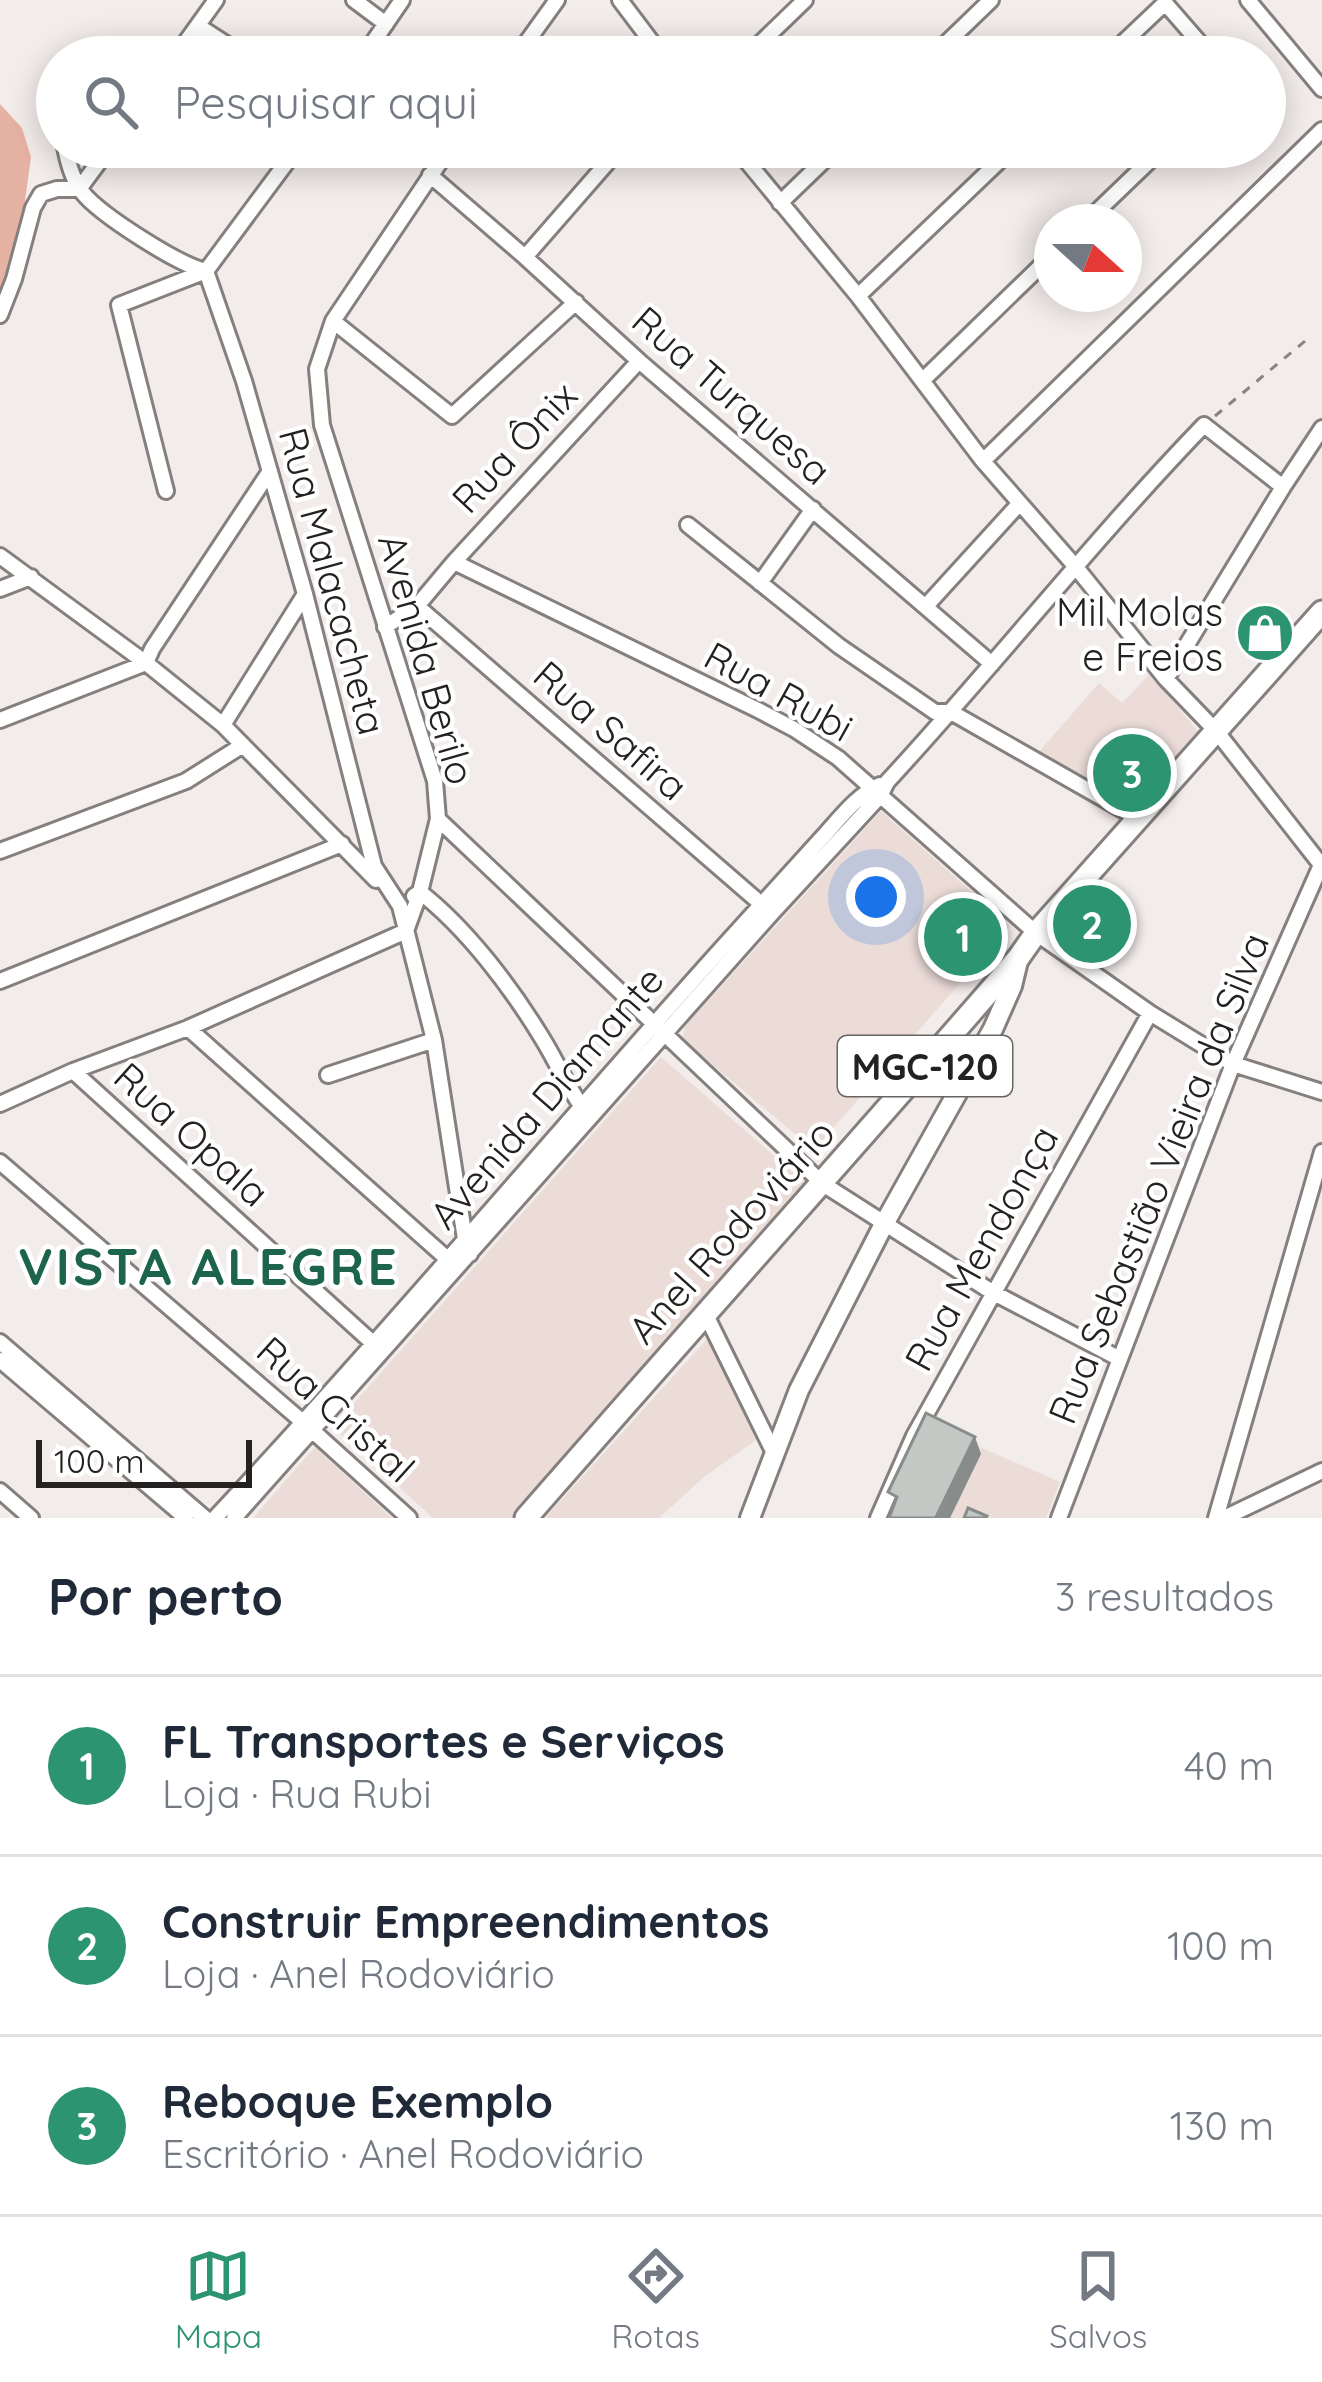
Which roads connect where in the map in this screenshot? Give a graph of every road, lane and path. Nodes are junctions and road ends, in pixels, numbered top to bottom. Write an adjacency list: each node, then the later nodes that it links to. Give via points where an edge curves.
1 (216, 0): 10 (street)
2 (354, 0): 9 (street)
3 (402, 0): 9 (street)
4 (557, 0): 14 (street)
5 (805, 0): 16 (street)
6 (991, 0): 17 (street)
7 (1248, 0): 20 (street)
8 (623, 1): 15 (street)
9 (386, 23): 13 (street)
10 (198, 26): 11 (street); 12 (street)
11 (191, 36)
12 (213, 36)
13 (377, 36)
14 (531, 36)
15 (648, 36)
16 (768, 36)
17 (954, 36)
18 (1130, 36): 19 (street, via 1165,3)
19 (1194, 36)
20 (1278, 36)
21 (1286, 46): 22 (street)
22 (1322, 89)
23 (1322, 130): 24 (street)
24 (1286, 165)
25 (69, 168): 36 (street)
26 (94, 168): 36 (street)
27 (282, 168): 40 (street)
28 (436, 168): 35 (street, Avenida Berilo)
29 (603, 168): 39 (street)
30 (752, 168): 37 (street)
31 (816, 168): 37 (street)
32 (992, 168): 42 (street)
33 (1142, 168): 38 (street)
34 (1283, 168): 51 (street)
35 (430, 176): 39 (street, Rua Turquesa); 45 (street, Avenida Berilo)
36 (79, 189): 40 (street, via 184,265); 44 (street, via 41,194)
37 (780, 203): 42 (street)
38 (1105, 204)
39 (525, 257): 43 (street, Rua Turquesa)
40 (206, 271): 52 (street, Rua Malacacheta); 54 (street, via 119,304)
41 (1034, 273): 48 (street)
42 (858, 296): 48 (street)
43 (576, 302): 45 (street, via 452,416); 47 (street, Rua Turquesa)
44 (0, 315)
45 (333, 321): 68 (street, Avenida Berilo, via 317,369 322,425)
46 (1310, 337): 49 (path)
47 (639, 361): 56 (street, Rua Turquesa); 59 (street, Rua Ônix)
48 (924, 380): 51 (street)
49 (1204, 425): 53 (street); 60 (street, Avenida Diamante)
50 (1322, 428): 53 (street)
51 (982, 460): 55 (street)
52 (270, 471): 64 (street, Rua Malacacheta); 69 (street)
53 (1283, 487): 71 (street)
54 (166, 491)
55 (1018, 504): 60 (street); 66 (street)
56 (813, 509): 62 (street); 66 (street, Rua Turquesa)
57 (688, 526): 62 (street)
58 (0, 556): 61 (street)
59 (454, 562): 65 (street, Rua Ônix); 77 (street, Rua Rubi, via 794,729)
60 (1075, 566): 70 (street, Avenida Diamante); 71 (street)
61 (31, 577): 63 (street); 69 (street)
62 (760, 583): 72 (street, via 935,712)
63 (0, 589)
64 (305, 594): 74 (street); 84 (street, Rua Malacacheta, via 374,866)
65 (417, 606): 68 (street, Rua Ônix); 85 (street, Rua Safira)
66 (926, 606): 70 (street, Rua Turquesa)
67 (1322, 612): 75 (main road, Anel Rodoviário / MGC-120)
68 (386, 627): 78 (street, Avenida Berilo, via 435,781)
69 (146, 663): 73 (street); 74 (street)
70 (992, 664): 72 (street, Avenida Diamante)
71 (1166, 679): 75 (street)
72 (952, 712): 77 (street, Avenida Diamante); 79 (street)
73 (0, 720)
74 (223, 725): 76 (street)
75 (1217, 732): 79 (main road, Anel Rodoviário / MGC-120); 82 (street)
76 (243, 745): 80 (street); 81 (street, via 186,781)
77 (880, 788): 85 (street, Avenida Diamante, via 843,815); 87 (street, Rua Rubi)
78 (438, 818): 83 (street, Avenida Berilo); 92 (street)
79 (1139, 820): 87 (main road, Anel Rodoviário / MGC-120)
80 (342, 844): 84 (street); 89 (street)
81 (0, 851)
82 (1322, 865): 94 (street, Rua Sebastião Vieira da Silva)
83 (421, 892): 84 (street); 86 (street, Avenida Berilo); 99 (street, via 505,984)
84 (400, 906): 86 (street)
85 (766, 909): 92 (street, Avenida Diamante)
86 (406, 931): 91 (street); 93 (street)
87 (1036, 933): 88 (main road, Anel Rodoviário / MGC-120); 90 (street, Rua Rubi)
88 (1018, 957): 102 (main road, Anel Rodoviário / MGC-120); 103 (street, via 999,1018)
89 (0, 981)
90 (1150, 1013): 94 (street, Rua Rubi); 106 (street, Rua Mendonça)
91 (188, 1028): 95 (street); 105 (street)
92 (659, 1029): 99 (street, Avenida Diamante); 102 (street)
93 (434, 1040): 96 (street); 104 (street)
94 (1232, 1064): 97 (street, Rua Rubi); 110 (street, Rua Sebastião Vieira da Silva)
95 (73, 1071): 98 (street); 109 (street, Rua Opala)
96 (328, 1075)
97 (1322, 1092)
98 (0, 1104)
99 (585, 1112): 104 (street, Avenida Diamante)
100 (1322, 1152): 125 (street)
101 (0, 1162): 112 (street, Rua Cristal)
102 (823, 1184): 103 (street); 107 (main road, Anel Rodoviário / MGC-120)
103 (884, 1224): 106 (street); 113 (street)
104 (467, 1246): 105 (street, Avenida Diamante)
105 (452, 1263): 109 (street, Avenida Diamante)
106 (992, 1292): 110 (street); 123 (street, Rua Mendonça)
107 (705, 1313): 113 (street); 121 (main road, Anel Rodoviário / MGC-120)
108 (0, 1342): 118 (street)
109 (377, 1347): 112 (street, Avenida Diamante)
110 (1120, 1359): 124 (street, Rua Sebastião Vieira da Silva)
111 (0, 1360): 117 (street)
112 (309, 1427): 118 (street, Avenida Diamante); 119 (street, Avenida Diamante); 120 (street, Rua Cristal)
113 (774, 1453): 122 (street)
114 (1322, 1471): 125 (street)
115 (0, 1491): 116 (street)
116 (31, 1518)
117 (186, 1518)
118 (210, 1518)
119 (234, 1518)
120 (409, 1518)
121 (526, 1518)
122 (750, 1518)
123 (878, 1518)
124 (1059, 1518)
125 (1220, 1518)

